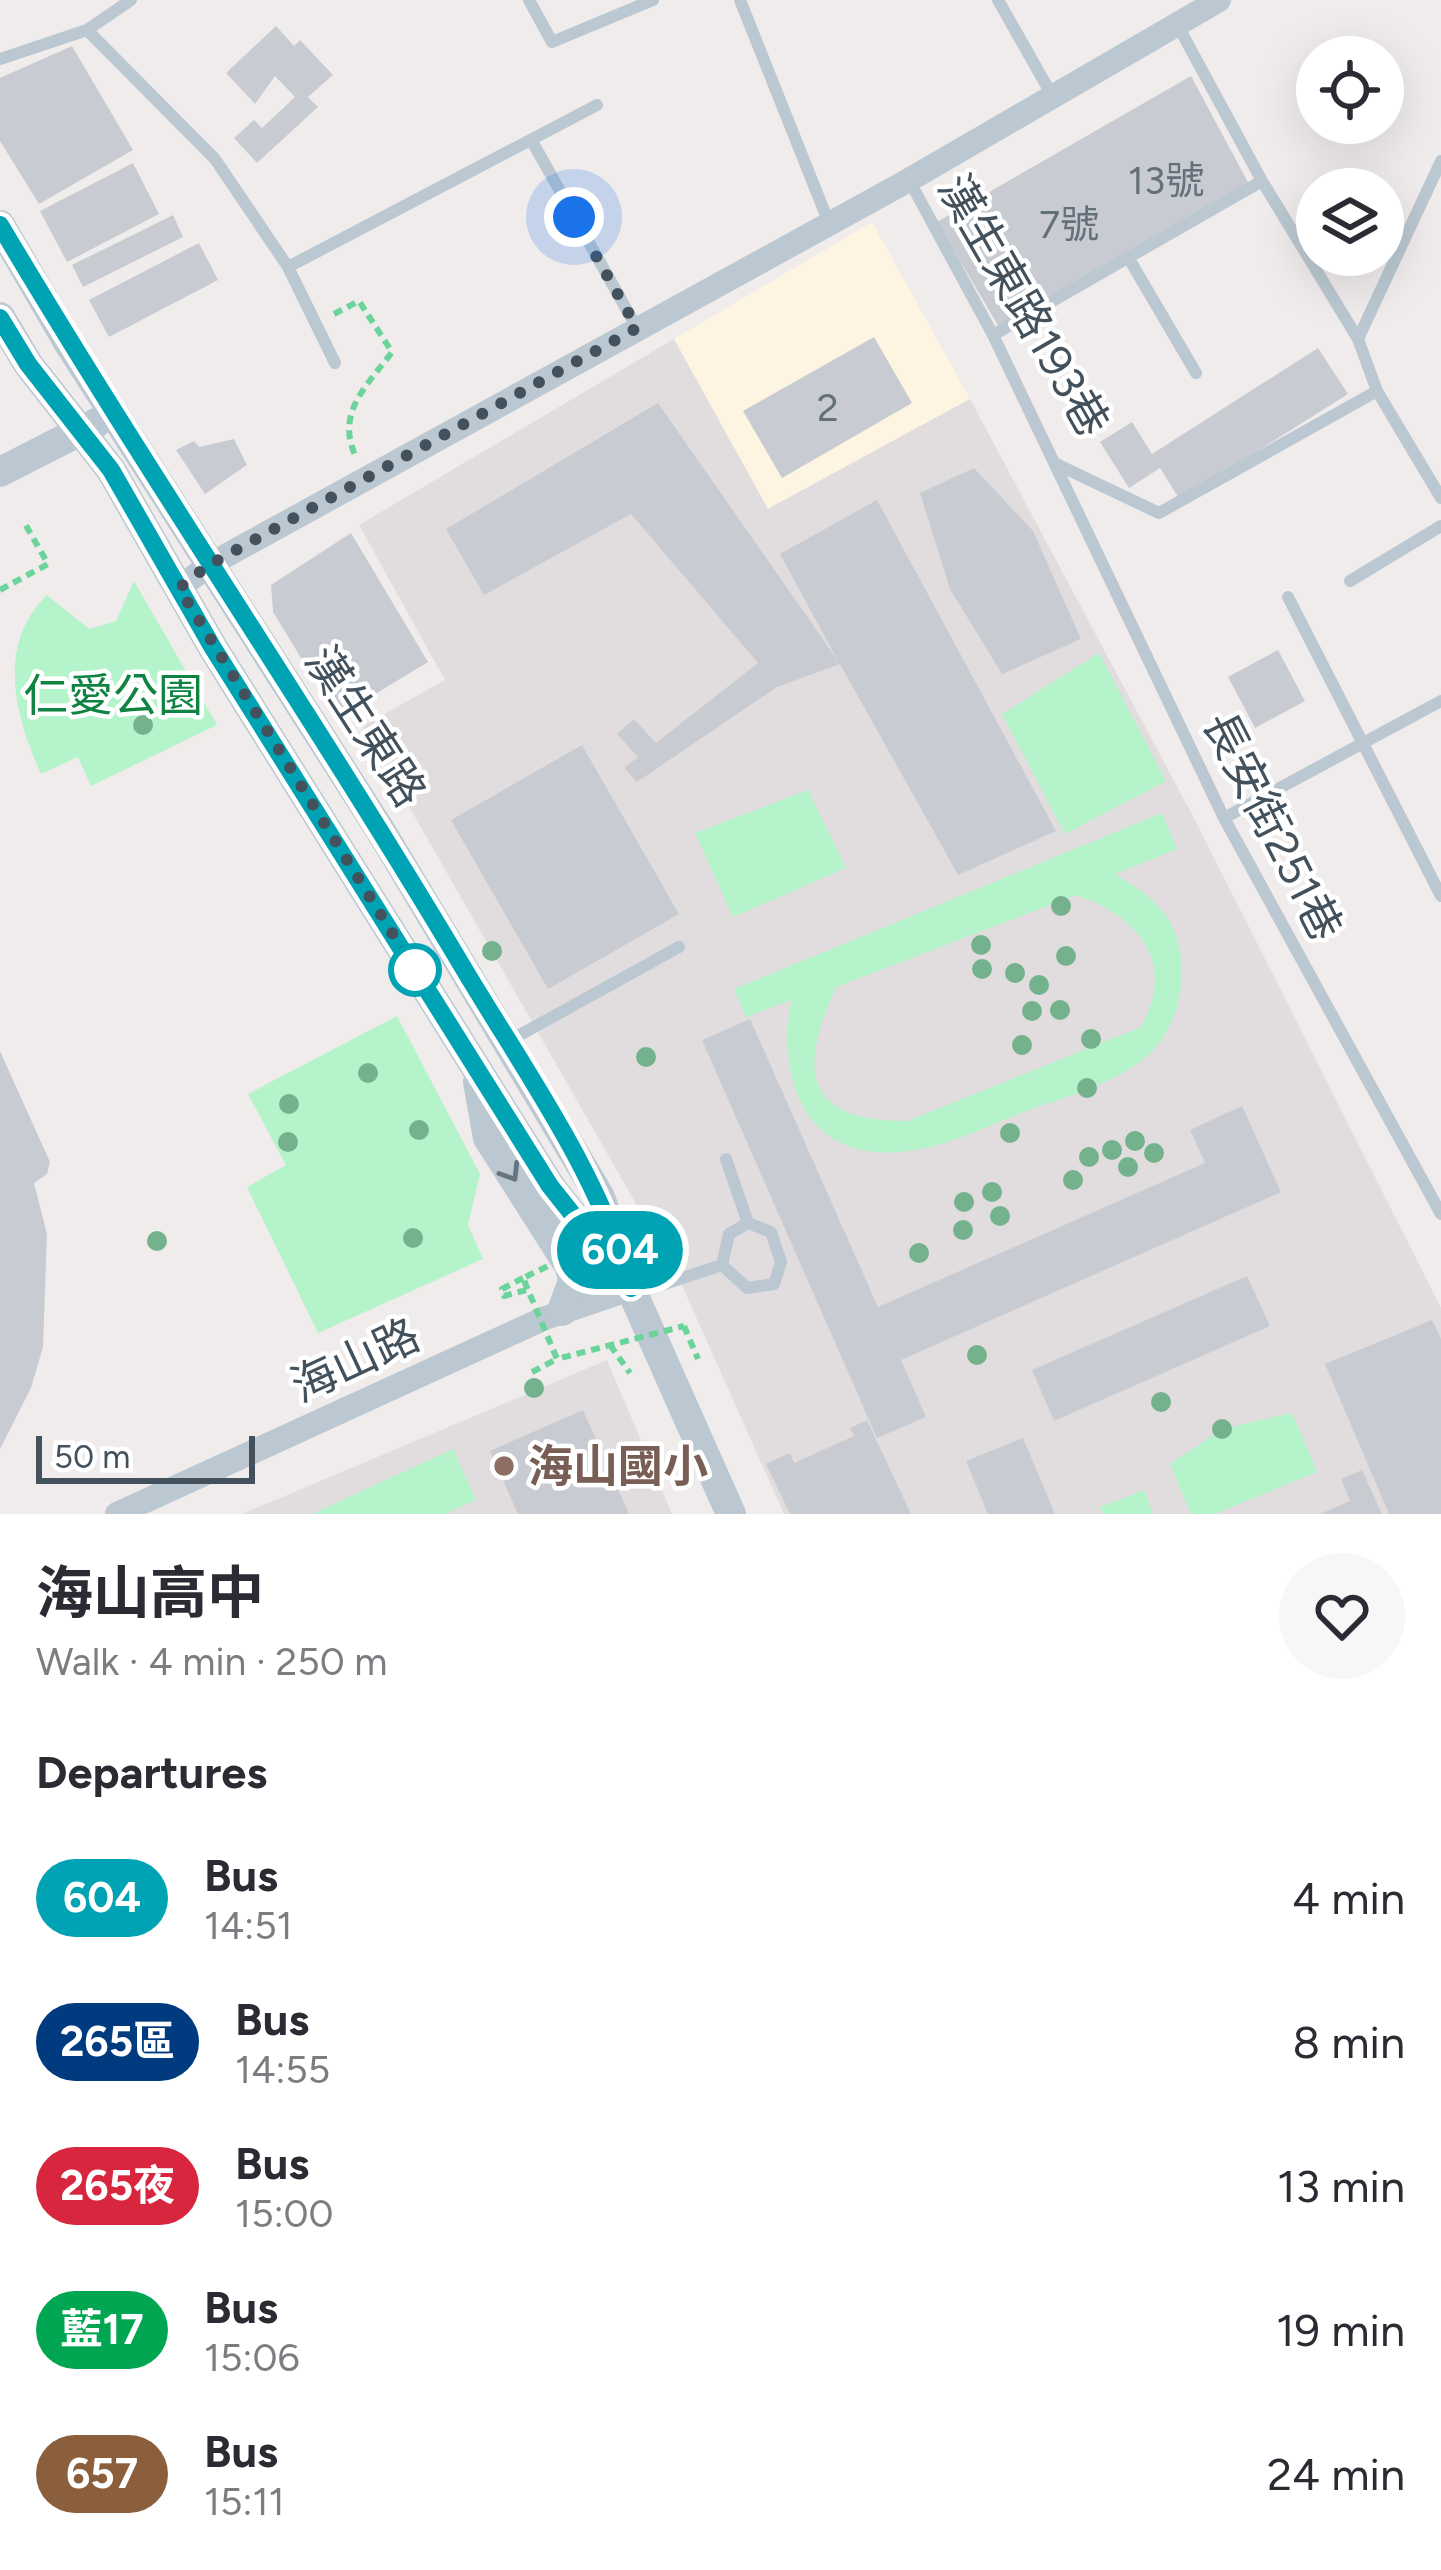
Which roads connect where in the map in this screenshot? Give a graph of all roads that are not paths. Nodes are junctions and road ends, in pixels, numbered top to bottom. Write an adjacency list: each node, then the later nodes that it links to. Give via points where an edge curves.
1 (131, 0): 8 (lane)
2 (529, 0): 3 (lane, via 552,42)
3 (652, 0)
4 (740, 0): 16 (lane)
5 (998, 0): 10 (lane)
6 (1219, 0): 7 (street)
7 (1177, 24): 10 (street); 15 (lane)
8 (87, 30): 9 (lane); 19 (lane, via 214,159)
9 (0, 58)
10 (1053, 97): 14 (street)
11 (597, 105): 12 (lane)
12 (533, 143): 19 (lane); 21 (lane)
13 (1441, 161): 23 (lane)
14 (909, 180): 21 (street, 漢生東路193巷); 22 (lane, 漢生東路193巷)
15 (1262, 181): 18 (lane); 23 (lane)
16 (825, 213)
17 (0, 225): 27 (street, 漢生東路)
18 (1128, 257): 22 (lane); 25 (lane)
19 (288, 267): 24 (lane)
20 (0, 317): 28 (street, 漢生東路)
21 (637, 328): 33 (street, 漢生東路193巷)
22 (993, 335): 29 (lane, 漢生東路193巷)
23 (1358, 339): 26 (lane)
24 (335, 363)
25 (1196, 373)
26 (1377, 391): 29 (lane, 漢生東路193巷, via 1159,513); 31 (lane)
27 (113, 412): 28 (street); 33 (street, 漢生東路)
28 (82, 432): 30 (street); 35 (street, 漢生東路)
29 (1055, 464): 39 (lane, 長安街251巷)
30 (0, 472)
31 (1441, 498)
32 (1441, 526): 34 (lane)
33 (209, 565): 35 (street, 漢生東路193巷); 42 (street, 漢生東路)
34 (1350, 581)
35 (179, 588): 43 (street, 漢生東路)
36 (1288, 597): 38 (lane)
37 (1441, 701): 38 (lane)
38 (1362, 744): 39 (lane); 40 (lane)
39 (1224, 818): 45 (lane, 長安街251巷)
40 (1441, 896)
41 (679, 947): 42 (lane)
42 (507, 1042): 48 (street, 漢生東路, via 600,1197)
43 (474, 1064): 48 (street, 漢生東路, via 576,1223); 49 (street, 漢生東路, one-way to 49, via 488,1138 570,1267)
44 (726, 1159): 46 (lane)
45 (1441, 1214)
46 (748, 1223): 47 (lane, via 729,1234); 47 (lane, via 771,1232 781,1262 774,1284 746,1288)
47 (722, 1264): 48 (lane)
48 (632, 1291): 49 (street, 海山路); 51 (street, 漢生東路)
49 (562, 1311): 50 (street, 海山路)
50 (117, 1514)
51 (731, 1514)

